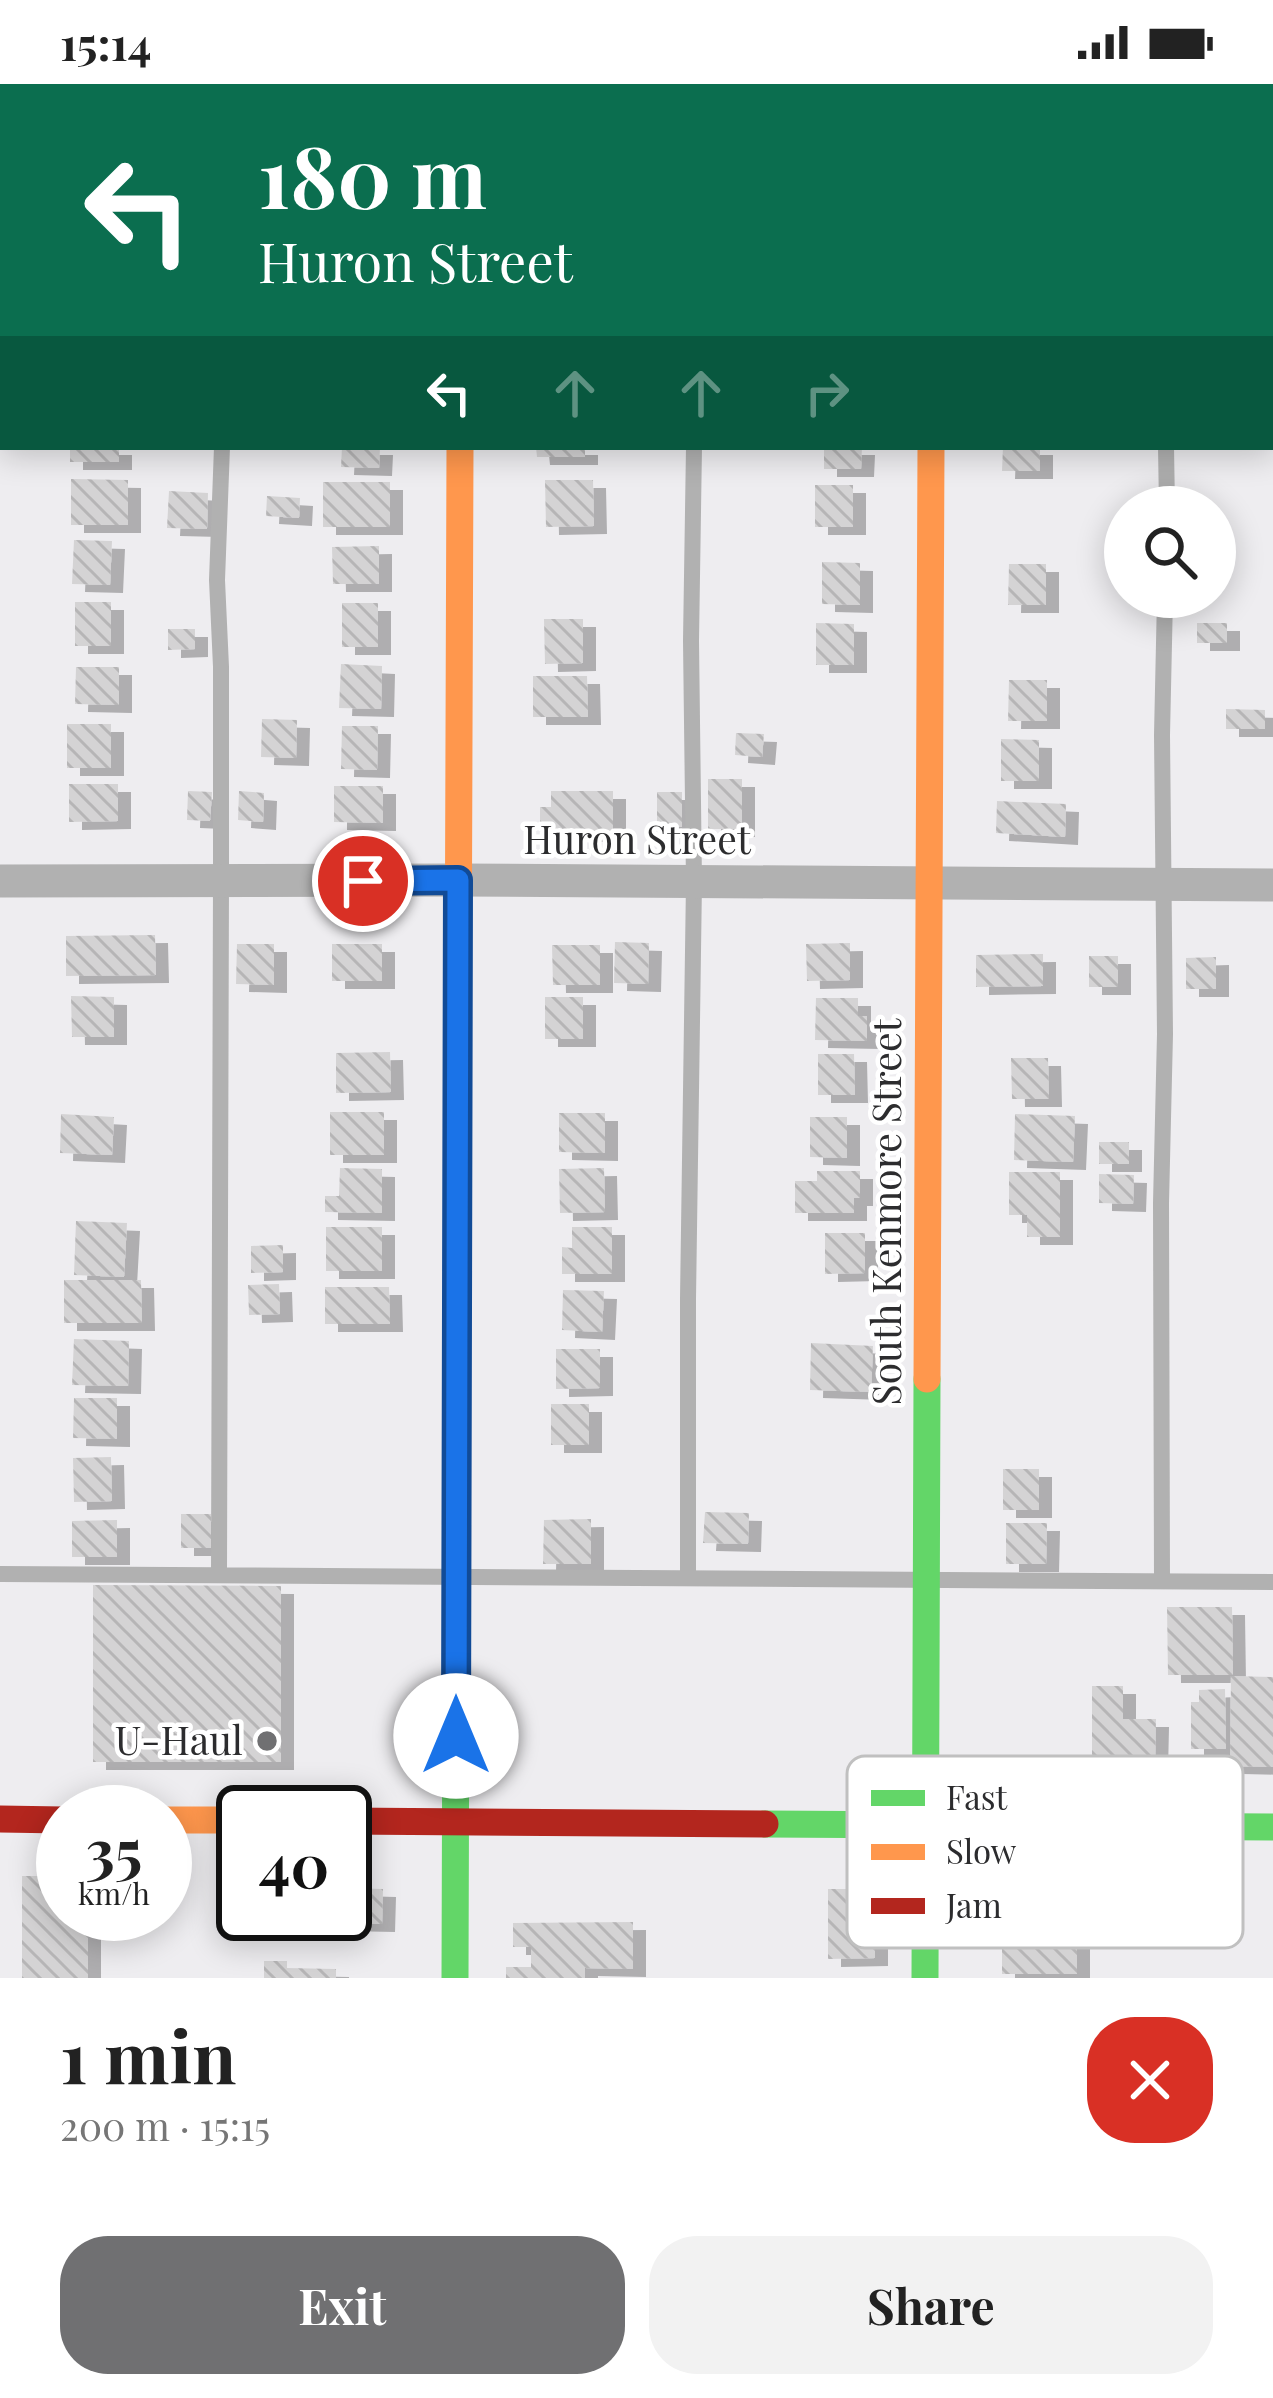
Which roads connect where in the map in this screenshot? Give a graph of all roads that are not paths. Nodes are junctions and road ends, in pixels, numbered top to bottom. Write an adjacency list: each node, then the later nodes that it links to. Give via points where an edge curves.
1 (222, 450): 10 (lane)
2 (460, 450): 8 (street)
3 (694, 450): 11 (lane)
4 (931, 450): 12 (street, South Kenmore Street)
5 (1166, 450): 6 (lane)
6 (1167, 486)
7 (1165, 618): 13 (lane)
8 (458, 880): 10 (street, Huron Street); 11 (street, Huron Street); 17 (street)
9 (0, 881): 10 (street, Huron Street)
10 (221, 881): 16 (lane)
11 (694, 882): 12 (street, Huron Street); 18 (lane)
12 (931, 884): 13 (street, Huron Street); 19 (street, South Kenmore Street)
13 (1165, 884): 14 (street, Huron Street); 20 (lane)
14 (1273, 885)
15 (0, 1574): 16 (lane)
16 (219, 1574): 17 (lane)
17 (456, 1575): 18 (lane); 26 (street)
18 (688, 1576): 19 (lane)
19 (926, 1579): 20 (lane); 22 (street, South Kenmore Street)
20 (1162, 1580): 21 (lane)
21 (1273, 1582)
22 (926, 1756)
23 (0, 1819): 24 (street)
24 (36, 1820)
25 (372, 1820): 26 (street)
26 (456, 1821): 27 (street); 31 (street)
27 (847, 1824)
28 (1243, 1827): 29 (street)
29 (1273, 1827)
30 (925, 1948): 32 (street, South Kenmore Street)
31 (455, 1978)
32 (925, 1978)

